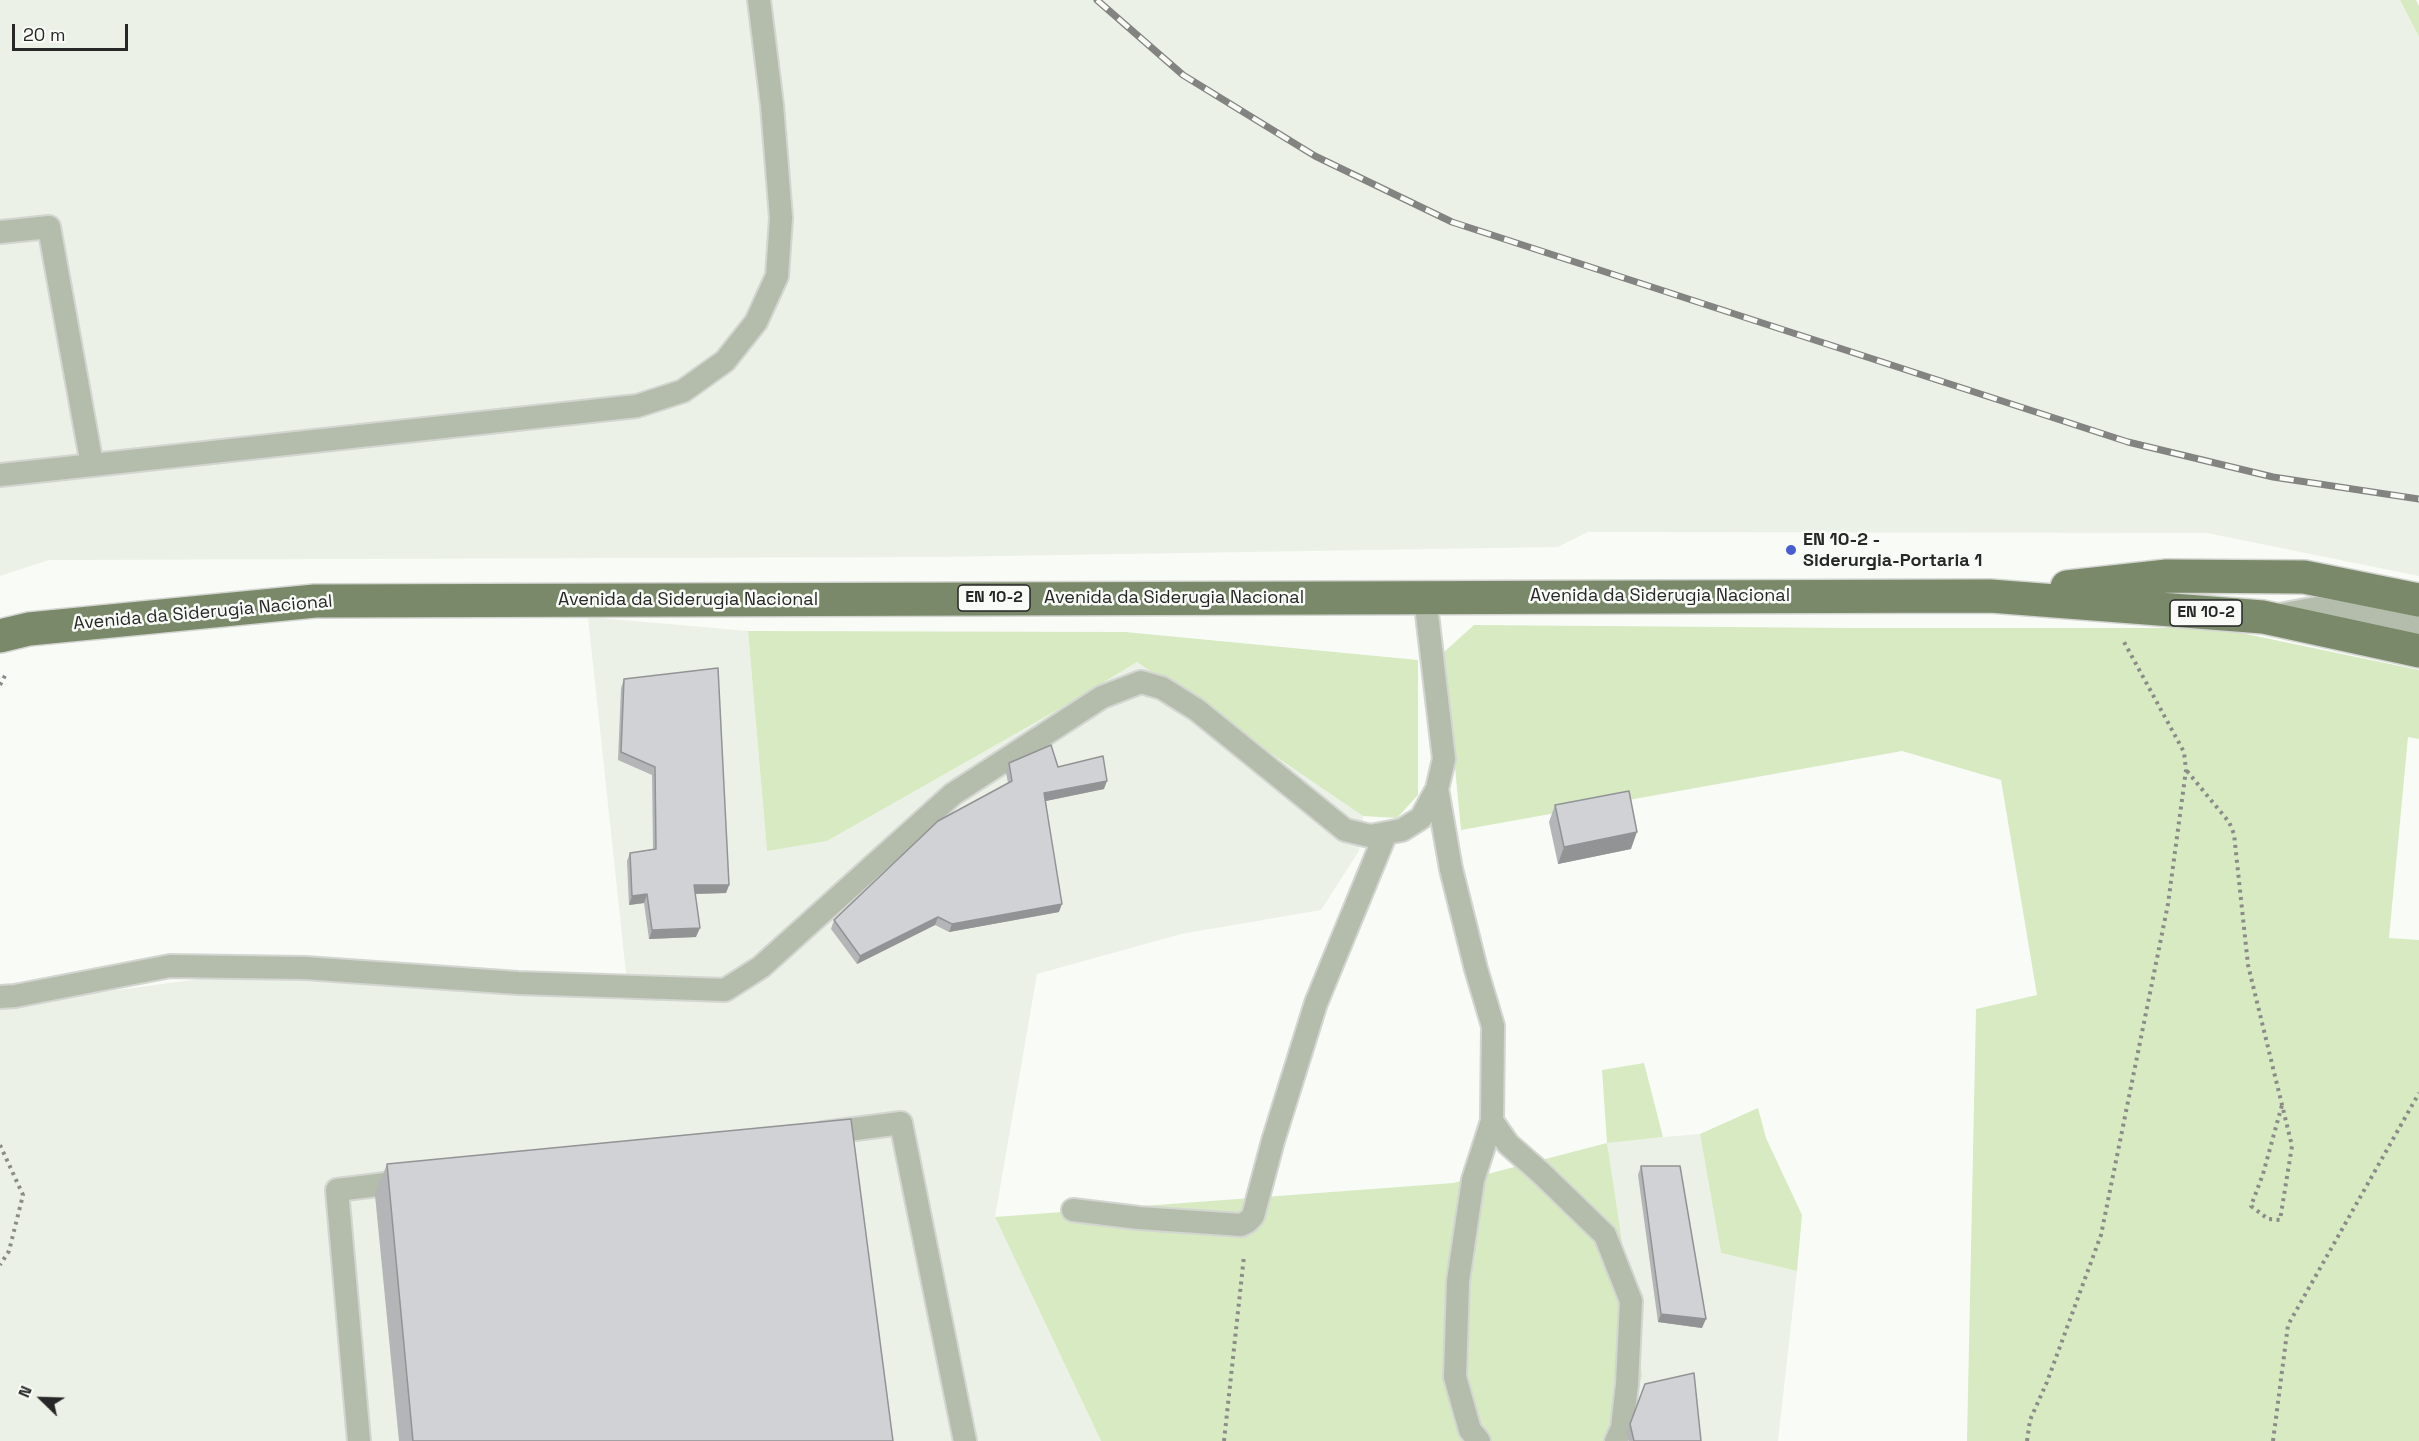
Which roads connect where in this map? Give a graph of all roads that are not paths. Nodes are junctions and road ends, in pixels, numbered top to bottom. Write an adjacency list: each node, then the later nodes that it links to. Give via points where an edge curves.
1 (759, 0): 3 (lane, via 781,218 777,276 756,322 725,362 683,391 637,406)
2 (0, 232): 3 (lane, via 49,226)
3 (92, 465): 4 (lane)
4 (0, 475)
5 (1990, 596): 6 (main road, Avenida da Siderugia Nacional / EN 10-2); 7 (main road, Avenida da Siderugia Nacional / EN 10-2, via 2167,576 2304,577); 8 (main road, Avenida da Siderugia Nacional / EN 10-2)
6 (1425, 597): 10 (main road, Avenida da Siderugia Nacional / EN 10-2, via 315,601 29,629); 12 (lane, via 1444,759)
7 (2419, 600)
8 (2263, 617): 9 (lane, via 2318,608); 11 (main road, Avenida da Siderugia Nacional / EN 10-2)
9 (2419, 627)
10 (0, 636)
11 (2419, 651)
12 (1437, 789): 13 (lane, via 1421,818 1402,830); 15 (lane, via 1451,869 1493,1026)
13 (1386, 833): 14 (lane, via 1370,836 1345,830 1197,710 1162,688 1141,682 1102,697 953,794 761,967 725,990 518,983 305,968 170,966); 18 (lane, via 1316,1003 1253,1216 1241,1225)
14 (0, 997)
15 (1492, 1121): 21 (lane, via 1473,1180 1458,1281 1455,1377 1470,1430); 22 (lane, via 1508,1144 1605,1235 1631,1301 1627,1384 1622,1428)
16 (807, 1134): 20 (lane, via 901,1124)
17 (431, 1179): 19 (lane, via 337,1190)
18 (1073, 1209)
19 (359, 1441)
20 (965, 1441)
21 (1479, 1441)
22 (1616, 1441)

